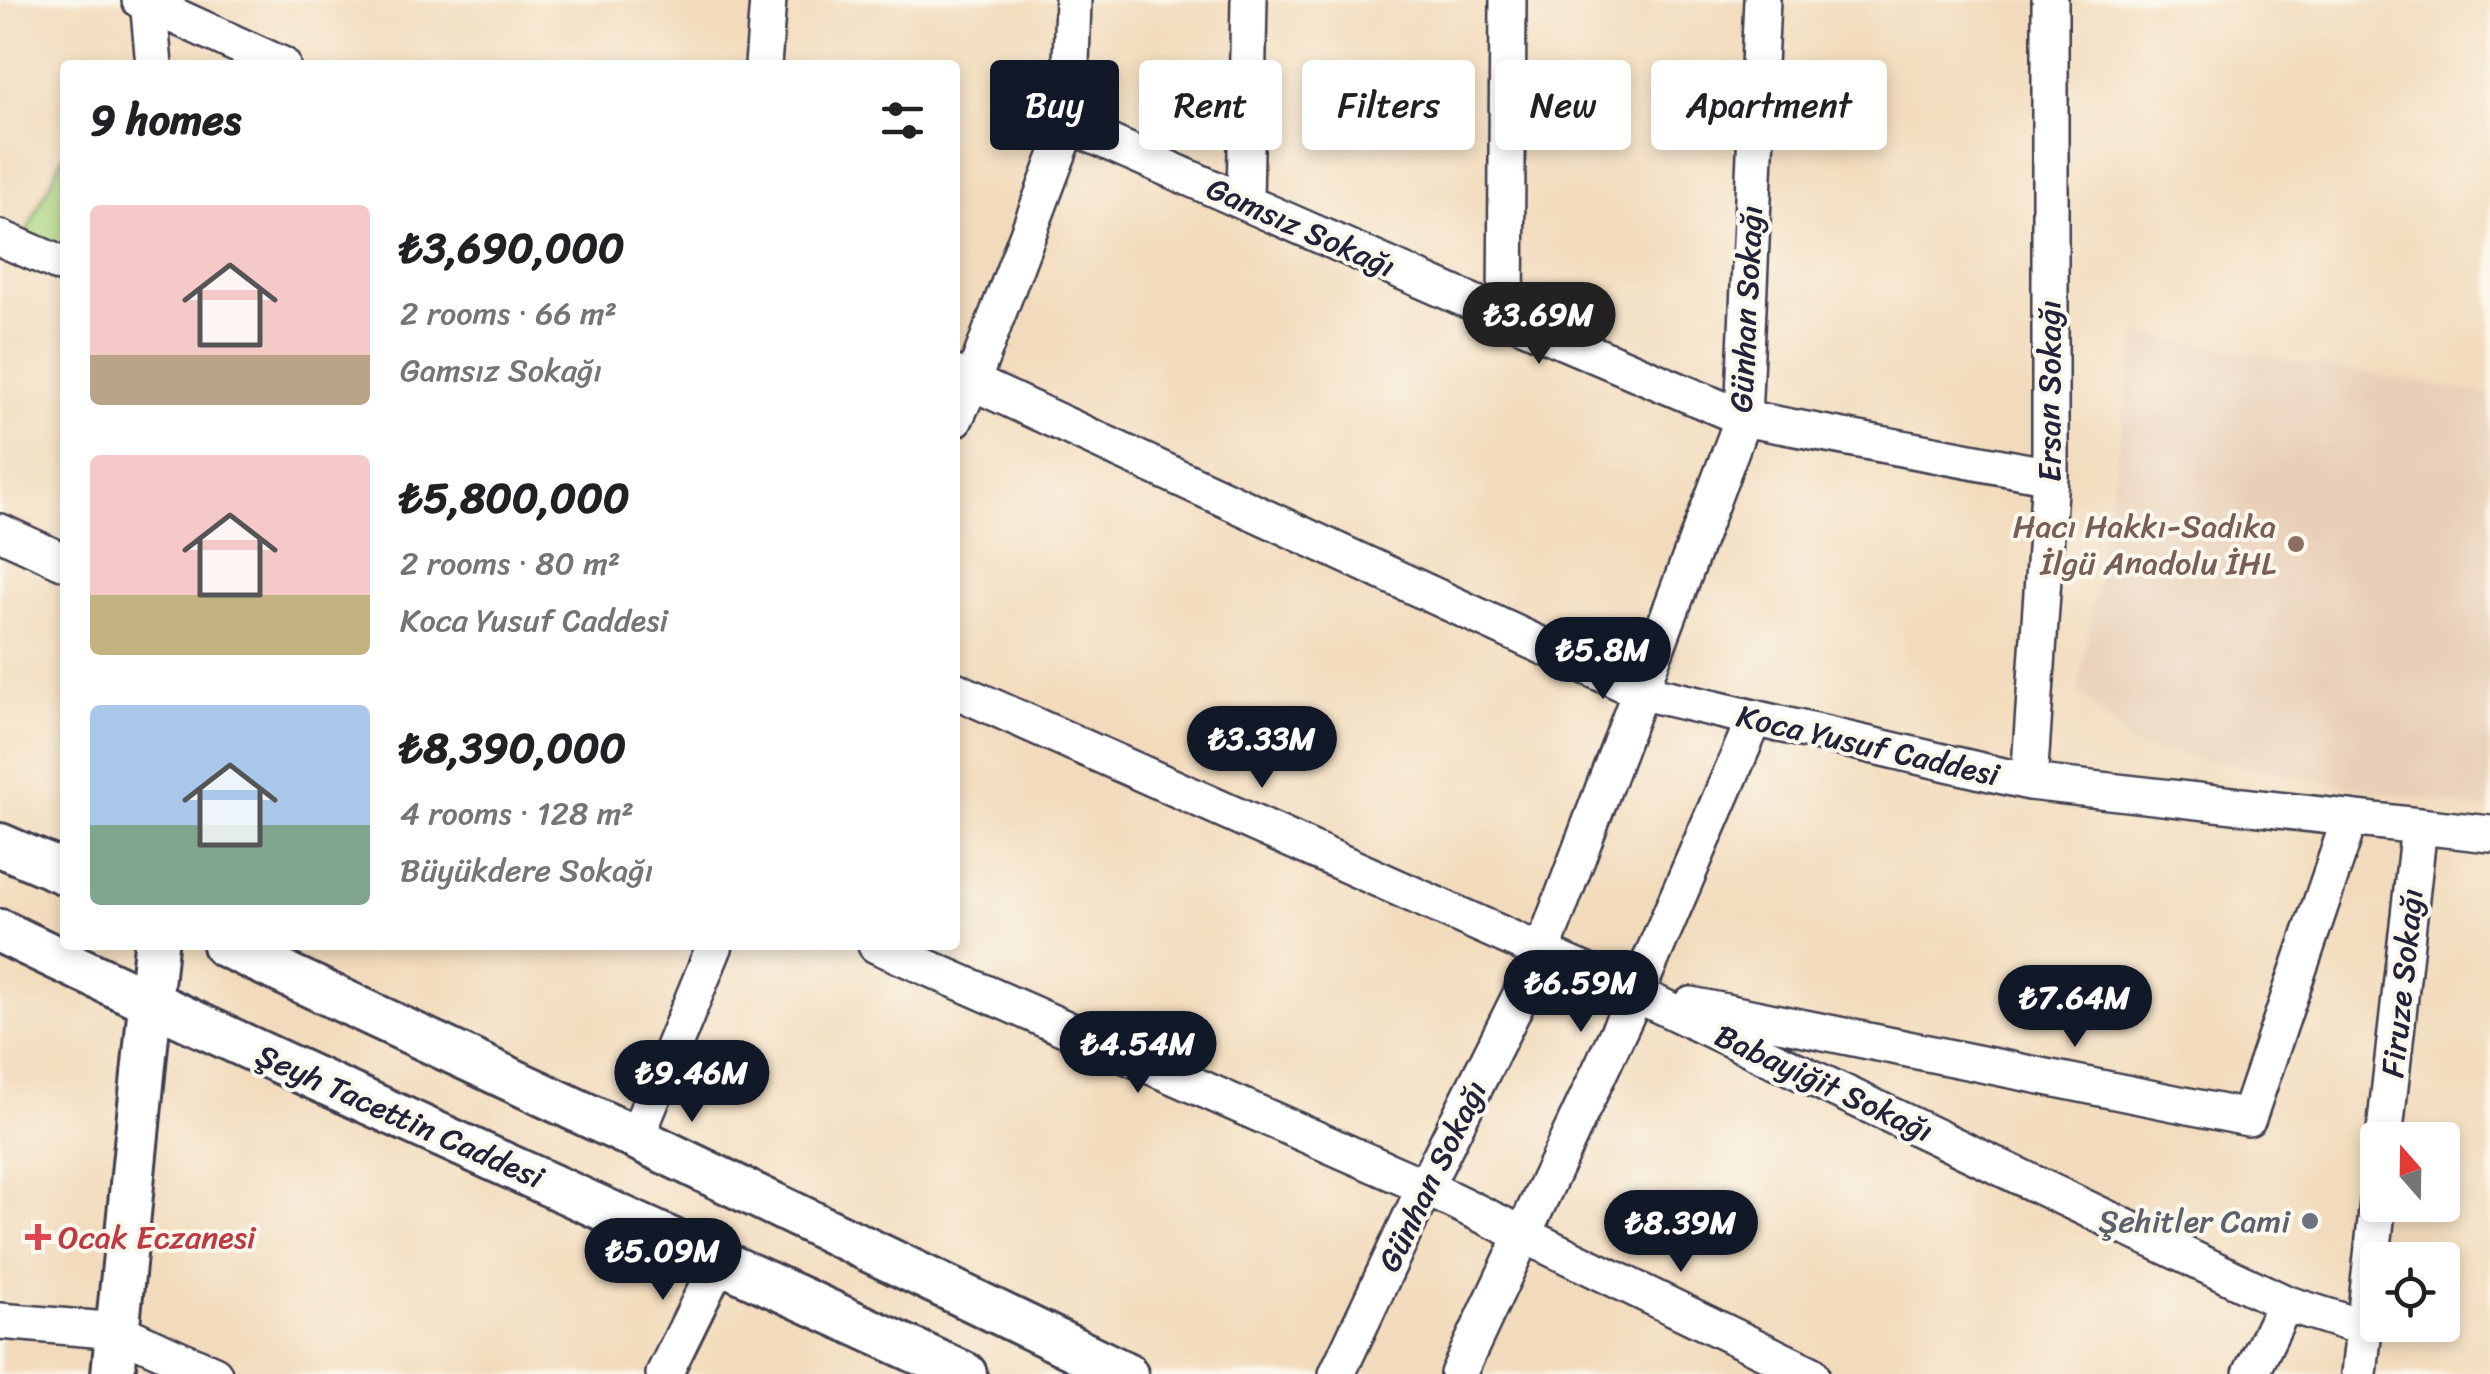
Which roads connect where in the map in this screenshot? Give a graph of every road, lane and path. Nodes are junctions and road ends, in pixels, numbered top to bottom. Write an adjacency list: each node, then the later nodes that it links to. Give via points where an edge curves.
1 (768, 0): 10 (street)
2 (1072, 0): 11 (street)
3 (1249, 0): 14 (street)
4 (1508, 0): 17 (street)
5 (1762, 0): 19 (street, Günhan Sokağı)
6 (2050, 0): 20 (street, Ersan Sokağı)
7 (146, 1): 8 (street); 9 (street)
8 (153, 60)
9 (271, 60)
10 (763, 60)
11 (1071, 60)
12 (1119, 147): 14 (street, Gamsız Sokağı)
13 (1059, 150): 18 (street)
14 (1245, 201): 17 (street, Gamsız Sokağı)
15 (0, 238): 16 (street)
16 (60, 264)
17 (1506, 318): 19 (street, Gamsız Sokağı)
18 (964, 378): 24 (street, Koca Yusuf Caddesi)
19 (1743, 418): 20 (street, Gamsız Sokağı); 24 (street, Günhan Sokağı)
20 (2050, 476): 26 (street, Ersan Sokağı)
21 (0, 532): 22 (street)
22 (60, 560)
23 (960, 692): 37 (street, Babayiğit Sokağı)
24 (1642, 692): 25 (street, Koca Yusuf Caddesi); 37 (street, Günhan Sokağı)
25 (1756, 718): 26 (street, Koca Yusuf Caddesi); 38 (street)
26 (2028, 782): 27 (street, Koca Yusuf Caddesi)
27 (2350, 818): 28 (street, Koca Yusuf Caddesi); 38 (street, via 2248,1118)
28 (2419, 826): 29 (street, Koca Yusuf Caddesi); 40 (street, Firuze Sokağı)
29 (2490, 834)
30 (0, 845): 31 (street)
31 (60, 871)
32 (0, 931): 39 (street, Şeyh Tacettin Caddesi)
33 (156, 950): 39 (street)
34 (235, 950): 41 (street)
35 (713, 950): 41 (street)
36 (887, 950): 42 (street)
37 (1542, 952): 38 (street, Babayiğit Sokağı); 42 (street, Günhan Sokağı)
38 (1636, 994): 43 (street); 45 (street, Babayiğit Sokağı)
39 (151, 1003): 44 (street, Şeyh Tacettin Caddesi); 48 (street)
40 (2386, 1122)
41 (636, 1138): 54 (street)
42 (1425, 1186): 43 (street); 55 (street, Günhan Sokağı)
43 (1522, 1234): 56 (street); 57 (street)
44 (720, 1260): 52 (street); 53 (street, Şeyh Tacettin Caddesi)
45 (2286, 1302): 47 (street, Babayiğit Sokağı); 58 (street)
46 (0, 1321): 48 (street)
47 (2360, 1327)
48 (118, 1331): 50 (street); 51 (street)
49 (2362, 1342): 59 (street)
50 (113, 1374)
51 (214, 1374)
52 (664, 1374)
53 (966, 1374)
54 (1126, 1374)
55 (1337, 1374)
56 (1458, 1374)
57 (1811, 1374)
58 (2252, 1374)
59 (2359, 1374)

